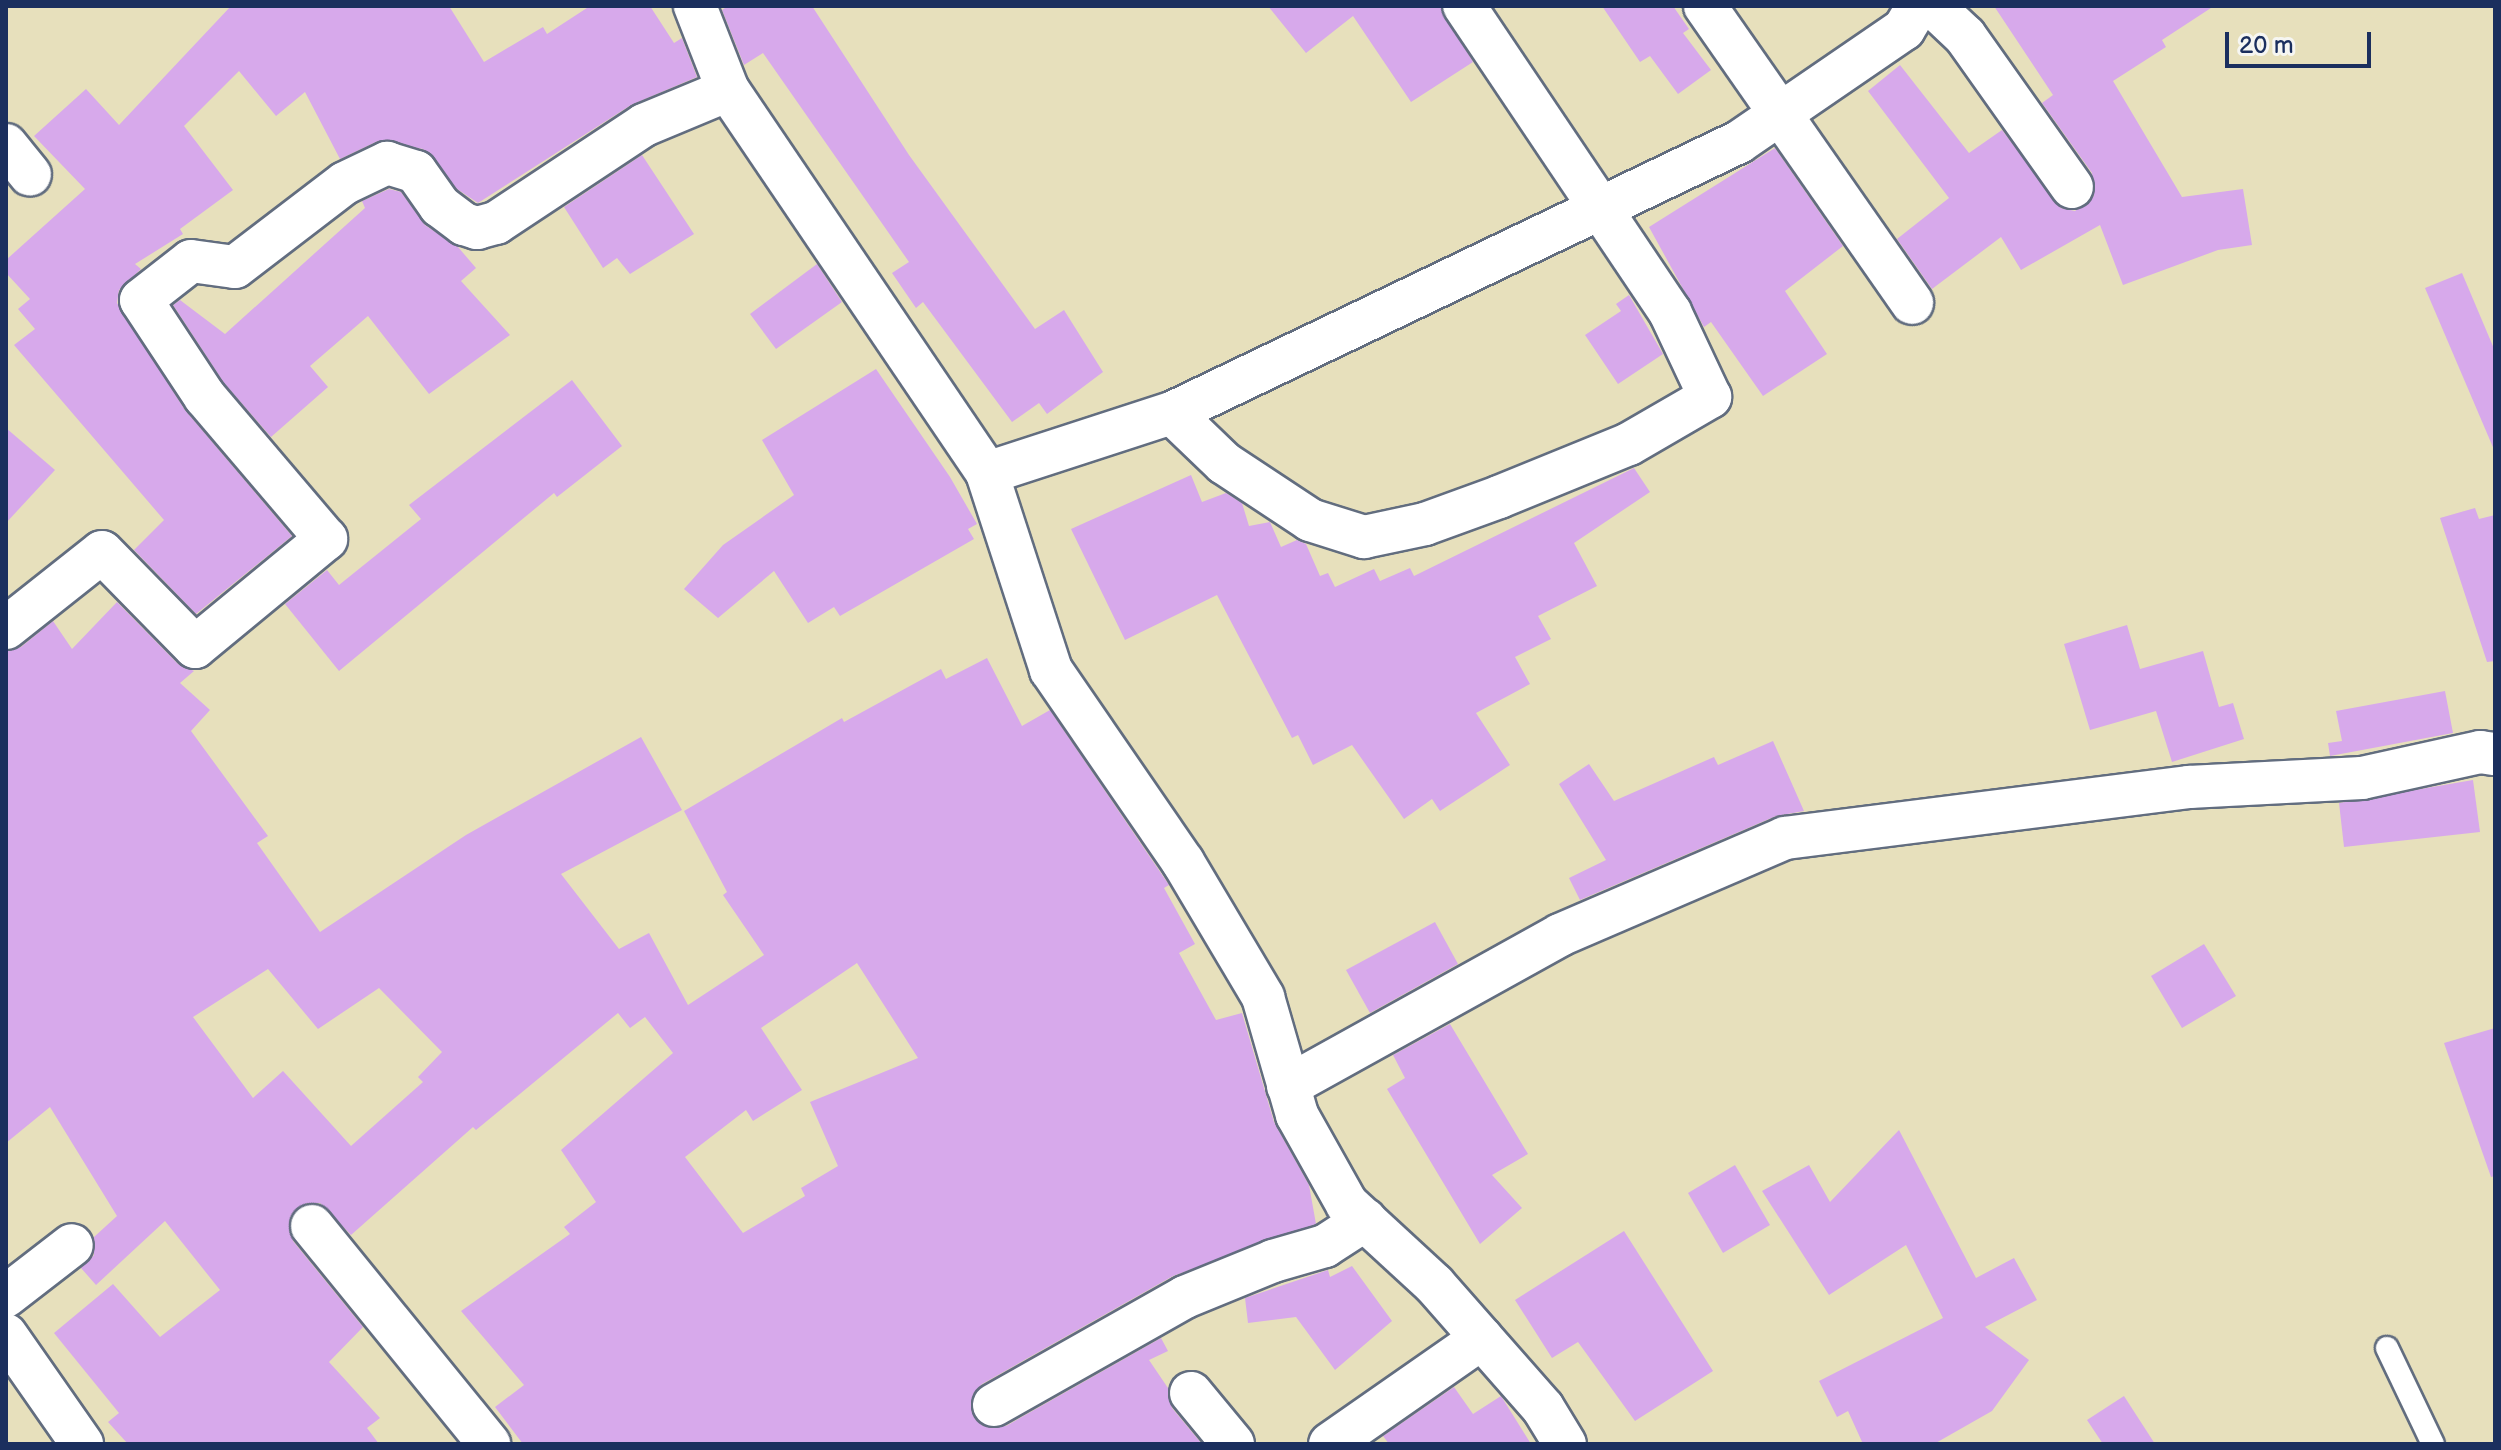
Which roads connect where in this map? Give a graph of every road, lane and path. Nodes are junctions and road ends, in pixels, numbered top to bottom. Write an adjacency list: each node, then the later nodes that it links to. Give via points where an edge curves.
1 (695, 6): 6 (street)
2 (1464, 6): 9 (street)
3 (1705, 6): 7 (street)
4 (1918, 6): 7 (street, via 1904,29)
5 (1933, 6): 8 (street, via 1965,36)
6 (728, 90): 12 (street); 13 (street, via 644,125 496,223 477,228 464,224 440,206 416,172 387,163 345,183 235,267 191,261 141,300 205,397 326,539 195,647 102,552)
7 (1782, 113): 9 (street, via 1739,142); 10 (street)
8 (2072, 187)
9 (1601, 207): 11 (street); 11 (street, via 1670,312 1710,397 1629,444 1425,524 1364,537 1310,520 1224,463)
10 (1912, 303)
11 (1172, 413): 12 (street)
12 (987, 473): 15 (street, via 1051,670 1183,862 1263,997)
13 (6, 628)
14 (2495, 754): 15 (street, via 2480,752 2362,778 2189,787 1785,838 1560,935)
15 (1288, 1086): 16 (street, via 1297,1115 1347,1204)
16 (1365, 1220): 21 (street); 24 (street, via 1325,1246 1185,1297)
17 (312, 1226): 26 (street)
18 (72, 1245): 19 (street)
19 (6, 1296)
20 (6, 1335): 25 (street)
21 (1482, 1338): 28 (street); 29 (street, via 1543,1408)
22 (2387, 1348): 30 (lane)
23 (1191, 1393): 27 (street)
24 (994, 1405)
25 (82, 1444)
26 (489, 1444)
27 (1233, 1444)
28 (1330, 1444)
29 (1565, 1444)
30 (2433, 1444)

